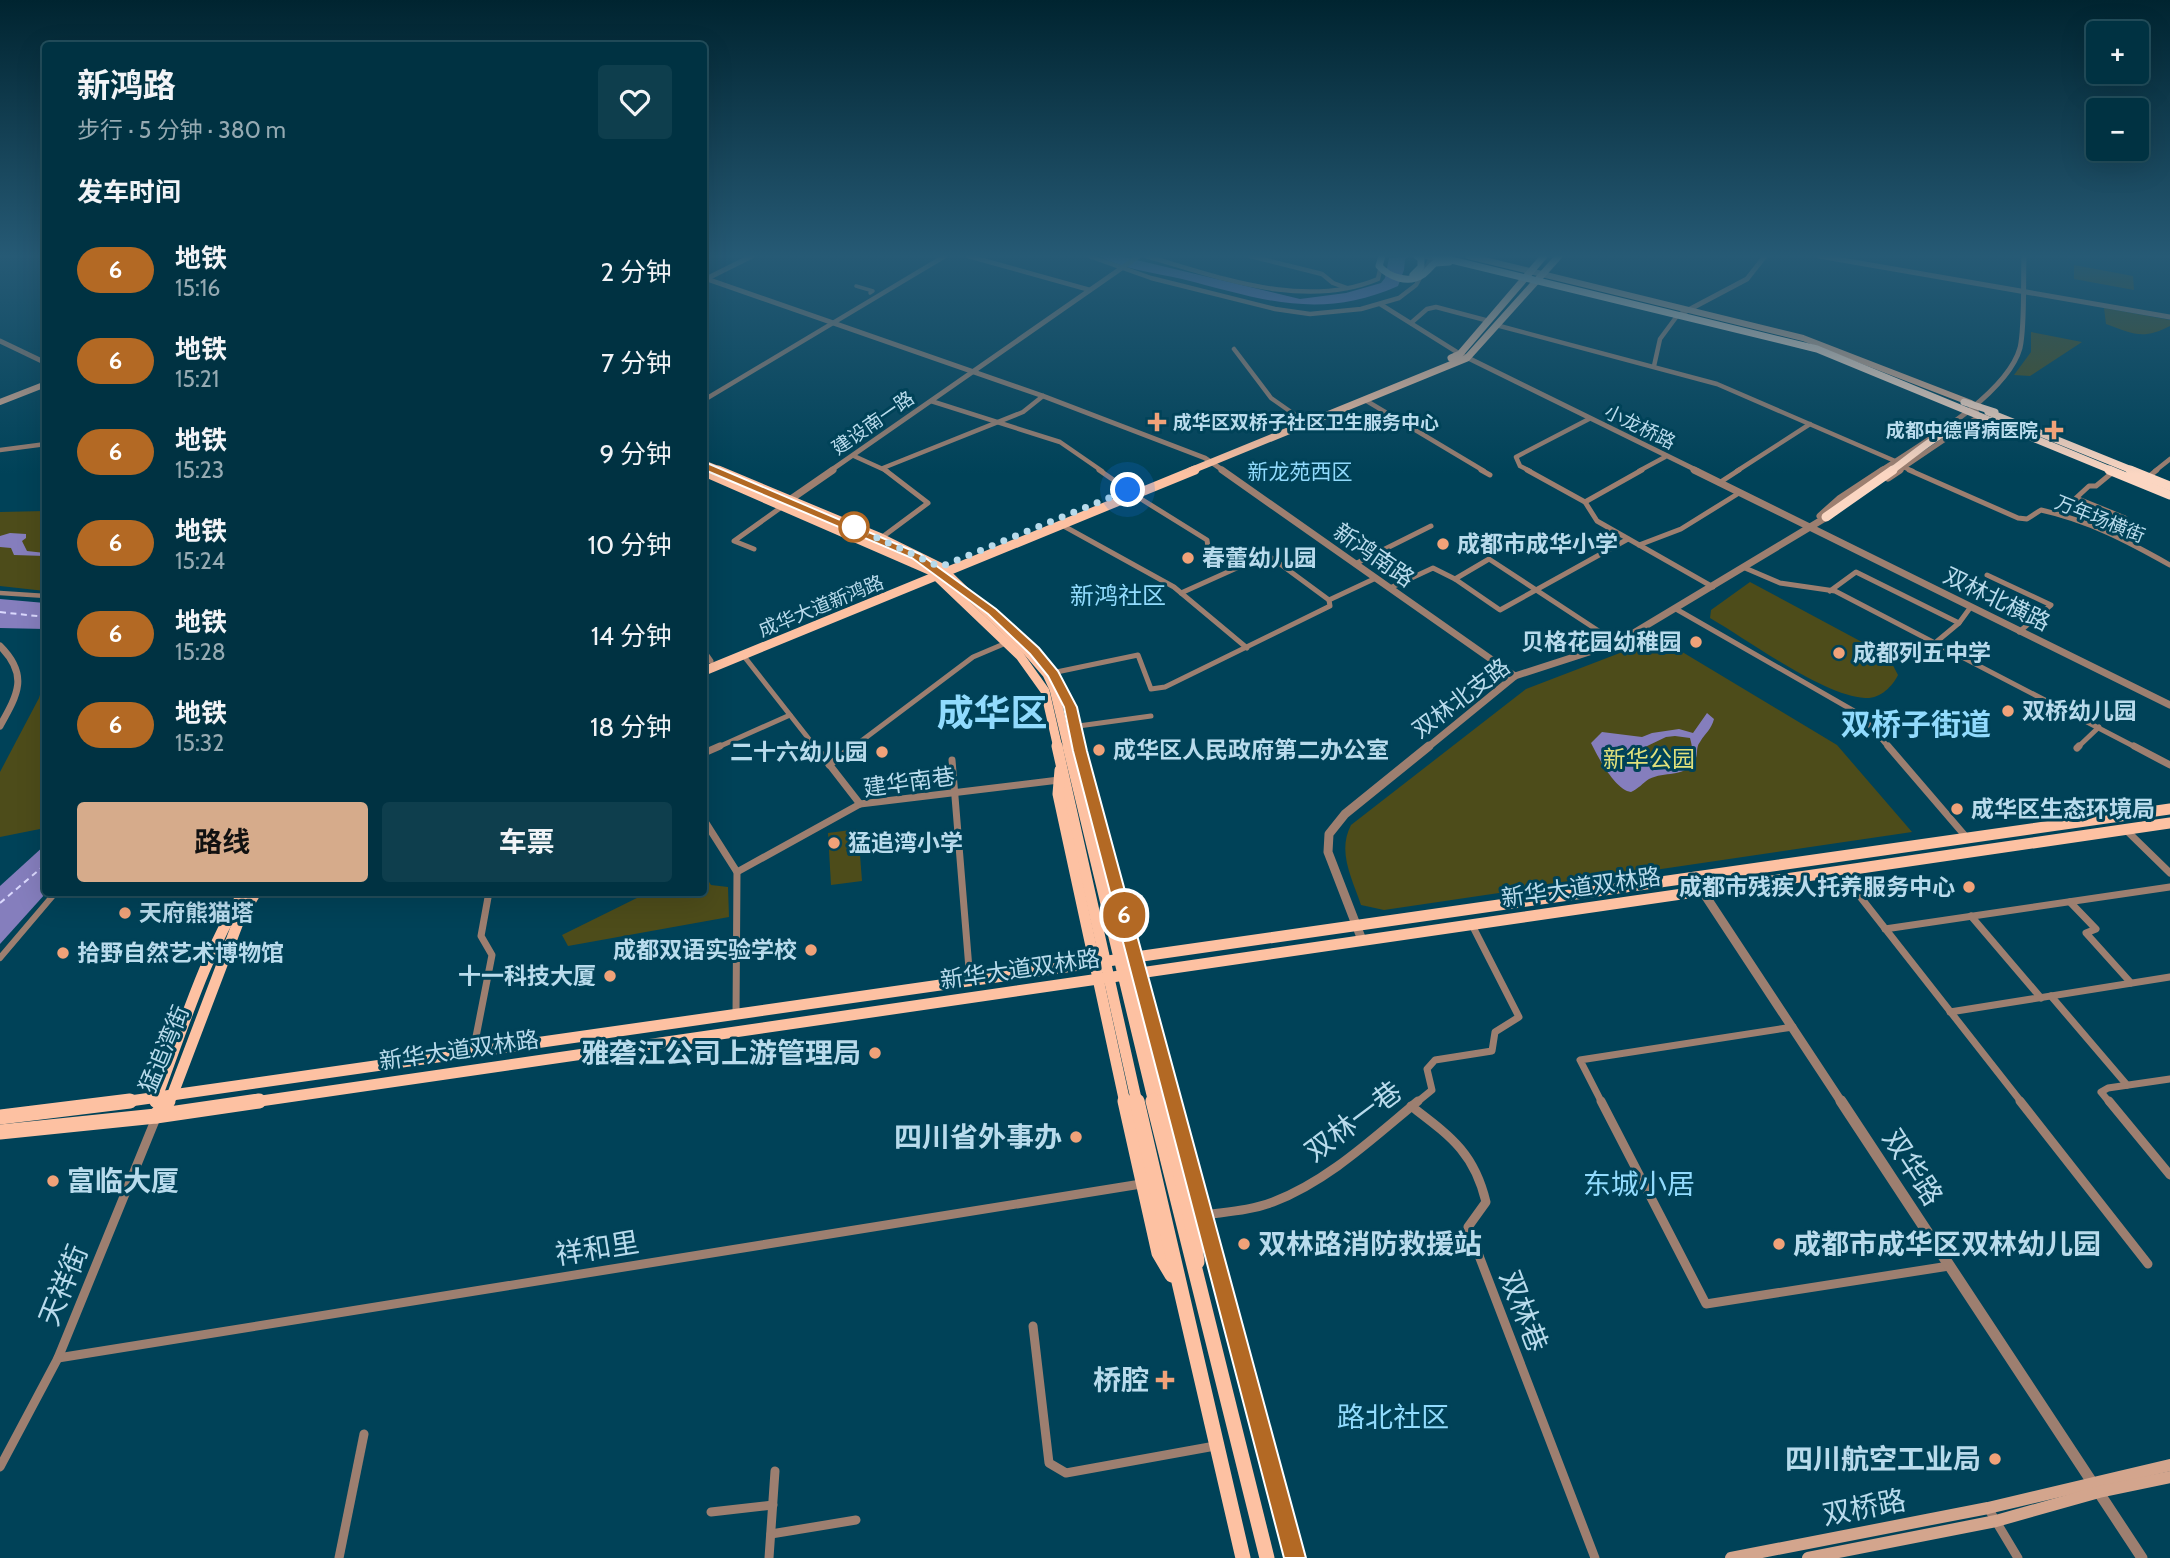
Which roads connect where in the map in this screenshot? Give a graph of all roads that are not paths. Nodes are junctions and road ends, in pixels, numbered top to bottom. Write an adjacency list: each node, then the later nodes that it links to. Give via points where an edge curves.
1 (824, 329): 21 (street)
2 (850, 329): 18 (street, 新鸿南路)
3 (1035, 329): 18 (street, 建设南一路)
4 (1419, 329): 15 (street)
5 (1487, 329): 15 (main road, 成华大道新鸿路)
6 (1513, 329): 17 (street)
7 (1668, 329): 17 (street, via 1660,339)
8 (1726, 329): 26 (main road, via 1817,352)
9 (1736, 329): 33 (highway, via 1807,346)
10 (1752, 329): 48 (highway, via 1887,371)
11 (1765, 329): 25 (main road, via 1816,342)
12 (2021, 329): 25 (street, via 2018,356)
13 (0, 341): 16 (street)
14 (1234, 349): 28 (street, via 1271,398)
15 (1463, 356): 22 (main road, 成华大道新鸿路); 28 (main road, 成华大道新鸿路); 29 (street, 小龙桥路)
16 (42, 361)
17 (1654, 366): 31 (street, via 1717,384)
18 (973, 372): 20 (street, 新鸿南路); 24 (street, 建设南一路)
19 (42, 385): 23 (main road)
20 (1043, 396): 30 (street, via 1028,410); 38 (street, 新鸿南路)
21 (707, 399)
22 (1365, 400): 38 (main road, 成华大道新鸿路); 45 (street)
23 (0, 401)
24 (931, 401): 30 (street); 35 (street, 建设南一路)
25 (1974, 404): 26 (street); 27 (street); 46 (main road)
26 (1968, 413): 27 (main road); 39 (street)
27 (1979, 417): 41 (street); 43 (main road)
28 (1301, 419): 38 (main road, 成华大道新鸿路)
29 (1589, 419): 36 (street, 小龙桥路); 53 (street, via 1516,457 1520,466)
30 (997, 423): 42 (street); 49 (street, via 1060,442)
31 (1810, 424): 39 (street); 47 (street)
32 (42, 445): 34 (street)
33 (2057, 449): 51 (highway); 55 (highway, via 1994,426 1964,422)
34 (0, 450)
35 (853, 456): 42 (street); 52 (street, 建设南一路)
36 (1665, 457): 47 (street, 小龙桥路); 53 (street)
37 (2170, 459): 46 (street)
38 (1209, 460): 49 (main road, 成华大道新鸿路); 65 (street, 新鸿南路)
39 (1895, 461): 59 (street)
40 (707, 465): 52 (main road)
41 (1903, 467): 55 (street); 66 (street, 万年场横街, via 2018,518 2028,519 2041,510 2062,516 2124,540)
42 (883, 468): 60 (street, via 928,503)
43 (2113, 472): 51 (main road); 56 (street, via 2076,498)
44 (707, 473): 54 (main road)
45 (1490, 475)
46 (2148, 477): 48 (main road)
47 (1719, 483): 50 (street, 小龙桥路)
48 (2170, 485)
49 (1130, 492): 57 (main road, 成华大道新鸿路); 63 (street, via 1207,540); 68 (main road, 成华大道新鸿路)
50 (1739, 493): 59 (street, 小龙桥路); 62 (street, via 1681,529)
51 (2170, 495)
52 (791, 499): 60 (main road)
53 (1585, 502): 61 (street, via 1597,521)
54 (783, 506): 64 (street, via 734,541); 68 (main road)
55 (1826, 517): 59 (street)
56 (2125, 518)
57 (1060, 524): 68 (main road, 成华大道新鸿路); 77 (street)
58 (1431, 526): 65 (street)
59 (1807, 527): 67 (street, 双林北支路); 80 (street, 双林北横路)
60 (881, 538): 68 (main road)
61 (1628, 539): 62 (street); 74 (street)
62 (1639, 545): 72 (street)
63 (1208, 547)
64 (754, 549)
65 (1355, 564): 70 (street, 新鸿南路)
66 (2170, 565)
67 (1745, 568): 72 (street, 双林北支路); 75 (street, via 1780,583)
68 (938, 571): 84 (main road); 89 (main road, 成华大道新鸿路); 90 (main road, 成华大道新鸿路); 92 (main road)
69 (1987, 575): 83 (street, via 2051,606)
70 (1376, 578): 73 (street, 新鸿南路); 79 (street)
71 (1455, 579): 73 (street, via 1433,568); 74 (street, via 1489,559); 74 (street, via 1500,610)
72 (1713, 587): 81 (street, 双林北支路)
73 (1390, 588): 93 (street, 新鸿南路)
74 (1538, 589): 85 (street)
75 (1830, 591): 82 (street, via 1856,572); 86 (street)
76 (0, 593): 78 (street)
77 (1181, 593): 79 (street, via 1259,558 1272,558); 88 (street)
78 (42, 596)
79 (1329, 600): 88 (street, via 1330,606)
80 (1970, 608): 82 (street); 83 (street, 双林北横路)
81 (1676, 609): 85 (street, 双林北支路); 113 (street, via 1861,715)
82 (1959, 623): 86 (street)
83 (2019, 632): 94 (street, 双林北横路)
84 (1006, 643): 102 (main road, via 1045,691); 104 (street, via 973,657)
85 (1617, 643): 93 (street, 双林北支路)
86 (1936, 643): 98 (street)
87 (0, 646): 97 (street, via 18,665 20,676)
88 (1247, 648): 92 (street, via 1165,687 1151,689 1138,656)
89 (743, 655): 91 (main road, 成华大道新鸿路); 95 (street)
90 (707, 663)
91 (707, 670)
92 (1046, 674): 99 (main road, via 1058,697)
93 (1516, 676): 128 (street, 双林北支路, via 1345,814 1329,834 1328,852)
94 (2170, 705)
95 (790, 715): 101 (street); 104 (street)
96 (1151, 716): 99 (street)
97 (0, 726)
98 (2099, 727): 100 (street); 105 (street)
99 (1064, 728): 102 (main road)
100 (2077, 748)
101 (707, 752)
102 (1065, 756): 106 (main road); 118 (main road); 132 (main road, via 1088,797)
103 (951, 761): 107 (street)
104 (829, 765): 108 (street)
105 (2170, 765)
106 (1059, 780): 107 (street, 建华南巷); 133 (main road, via 1062,816)
107 (956, 793): 108 (street, 建华南巷); 137 (street)
108 (860, 804): 115 (street, 建华南巷)
109 (2170, 809): 113 (main road, 新华大道双林路)
110 (2170, 823): 112 (main road, 新华大道双林路)
111 (707, 825): 115 (street)
112 (2126, 830): 114 (main road, 新华大道双林路); 116 (street)
113 (1967, 838): 117 (main road, 新华大道双林路)
114 (1840, 871): 120 (main road, 新华大道双林路); 129 (street)
115 (737, 872): 142 (street)
116 (2170, 873)
117 (1693, 877): 120 (street, 双华路); 128 (main road, 新华大道双林路)
118 (1096, 886): 158 (main road); 159 (main road)
119 (2170, 887): 125 (street)
120 (1702, 891): 127 (main road, 新华大道双林路); 143 (street, 双华路)
121 (52, 896): 131 (street)
122 (241, 896): 148 (main road, 猛追湾街, via 209,958)
123 (254, 896): 147 (main road, 猛追湾街, via 239,920)
124 (488, 896): 144 (street, via 481,936 492,955)
125 (2070, 902): 126 (street); 138 (street, via 2096,929 2085,933)
126 (1971, 916): 129 (street); 140 (street)
127 (1472, 925): 130 (main road, 新华大道双林路); 149 (street, 双林一巷, via 1519,1017 1495,1032 1492,1051 1435,1060 1427,1069 1432,1090)
128 (1356, 926): 130 (street, 双林北支路); 132 (main road, 新华大道双林路)
129 (1885, 929): 141 (street)
130 (1362, 940): 134 (main road, 新华大道双林路)
131 (0, 958)
132 (1128, 958): 133 (main road, 新华大道双林路); 134 (main road)
133 (1094, 963): 136 (main road); 137 (main road, 新华大道双林路)
134 (1132, 974): 136 (main road, 新华大道双林路); 155 (main road)
135 (2170, 977): 138 (street)
136 (1097, 979): 150 (main road, 新华大道双林路); 154 (main road)
137 (970, 981): 142 (main road, 新华大道双林路)
138 (2131, 983): 139 (street)
139 (2051, 996): 140 (street); 146 (street)
140 (2041, 998): 141 (street)
141 (1950, 1012): 156 (street)
142 (736, 1015): 144 (main road, 新华大道双林路)
143 (1793, 1027): 157 (street, 双华路); 157 (street, via 1580,1060 1706,1304)
144 (473, 1052): 147 (main road, 新华大道双林路)
145 (2170, 1079): 146 (street)
146 (2127, 1085): 153 (street, via 2101,1092)
147 (172, 1096): 148 (main road, 新华大道双林路); 150 (main road, 猛追湾街)
148 (155, 1098): 150 (main road, 猛追湾街); 151 (main road, 新华大道双林路)
149 (1411, 1106): 155 (street, 双林一巷, via 1297,1192 1271,1203); 179 (street, 双林巷, via 1465,1148 1481,1177 1486,1202 1468,1227)
150 (156, 1115): 152 (main road, 新华大道双林路); 161 (street, 天祥街)
151 (0, 1117)
152 (0, 1132)
153 (2170, 1175)
154 (1144, 1184): 159 (main road, via 1160,1253); 161 (street, 祥和里)
155 (1191, 1217): 158 (main road)
156 (2148, 1264)
157 (1950, 1266): 168 (street, 双华路)
158 (1197, 1282): 178 (main road)
159 (1178, 1285): 163 (main road)
160 (1033, 1326): 163 (street, via 1049,1463 1066,1472)
161 (58, 1358): 165 (street, 天祥街)
162 (364, 1434): 175 (street)
163 (1217, 1446): 177 (main road)
164 (2170, 1465): 168 (main road, 双桥路)
165 (0, 1467)
166 (775, 1471): 169 (street)
167 (2170, 1477): 168 (main road, 双桥路)
168 (2095, 1488): 170 (main road, 双桥路); 173 (main road, 双桥路); 183 (street, 双华路)
169 (773, 1505): 171 (street); 174 (street)
170 (1988, 1508): 173 (street); 180 (main road, 双桥路)
171 (711, 1512)
172 (856, 1520): 174 (street)
173 (1996, 1521): 181 (main road, 双桥路); 182 (street)
174 (771, 1534): 176 (street)
175 (339, 1558)
176 (769, 1558)
177 (1243, 1558)
178 (1267, 1558)
179 (1595, 1558)
180 (1731, 1558)
181 (1808, 1558)
182 (2018, 1558)
183 (2142, 1558)

